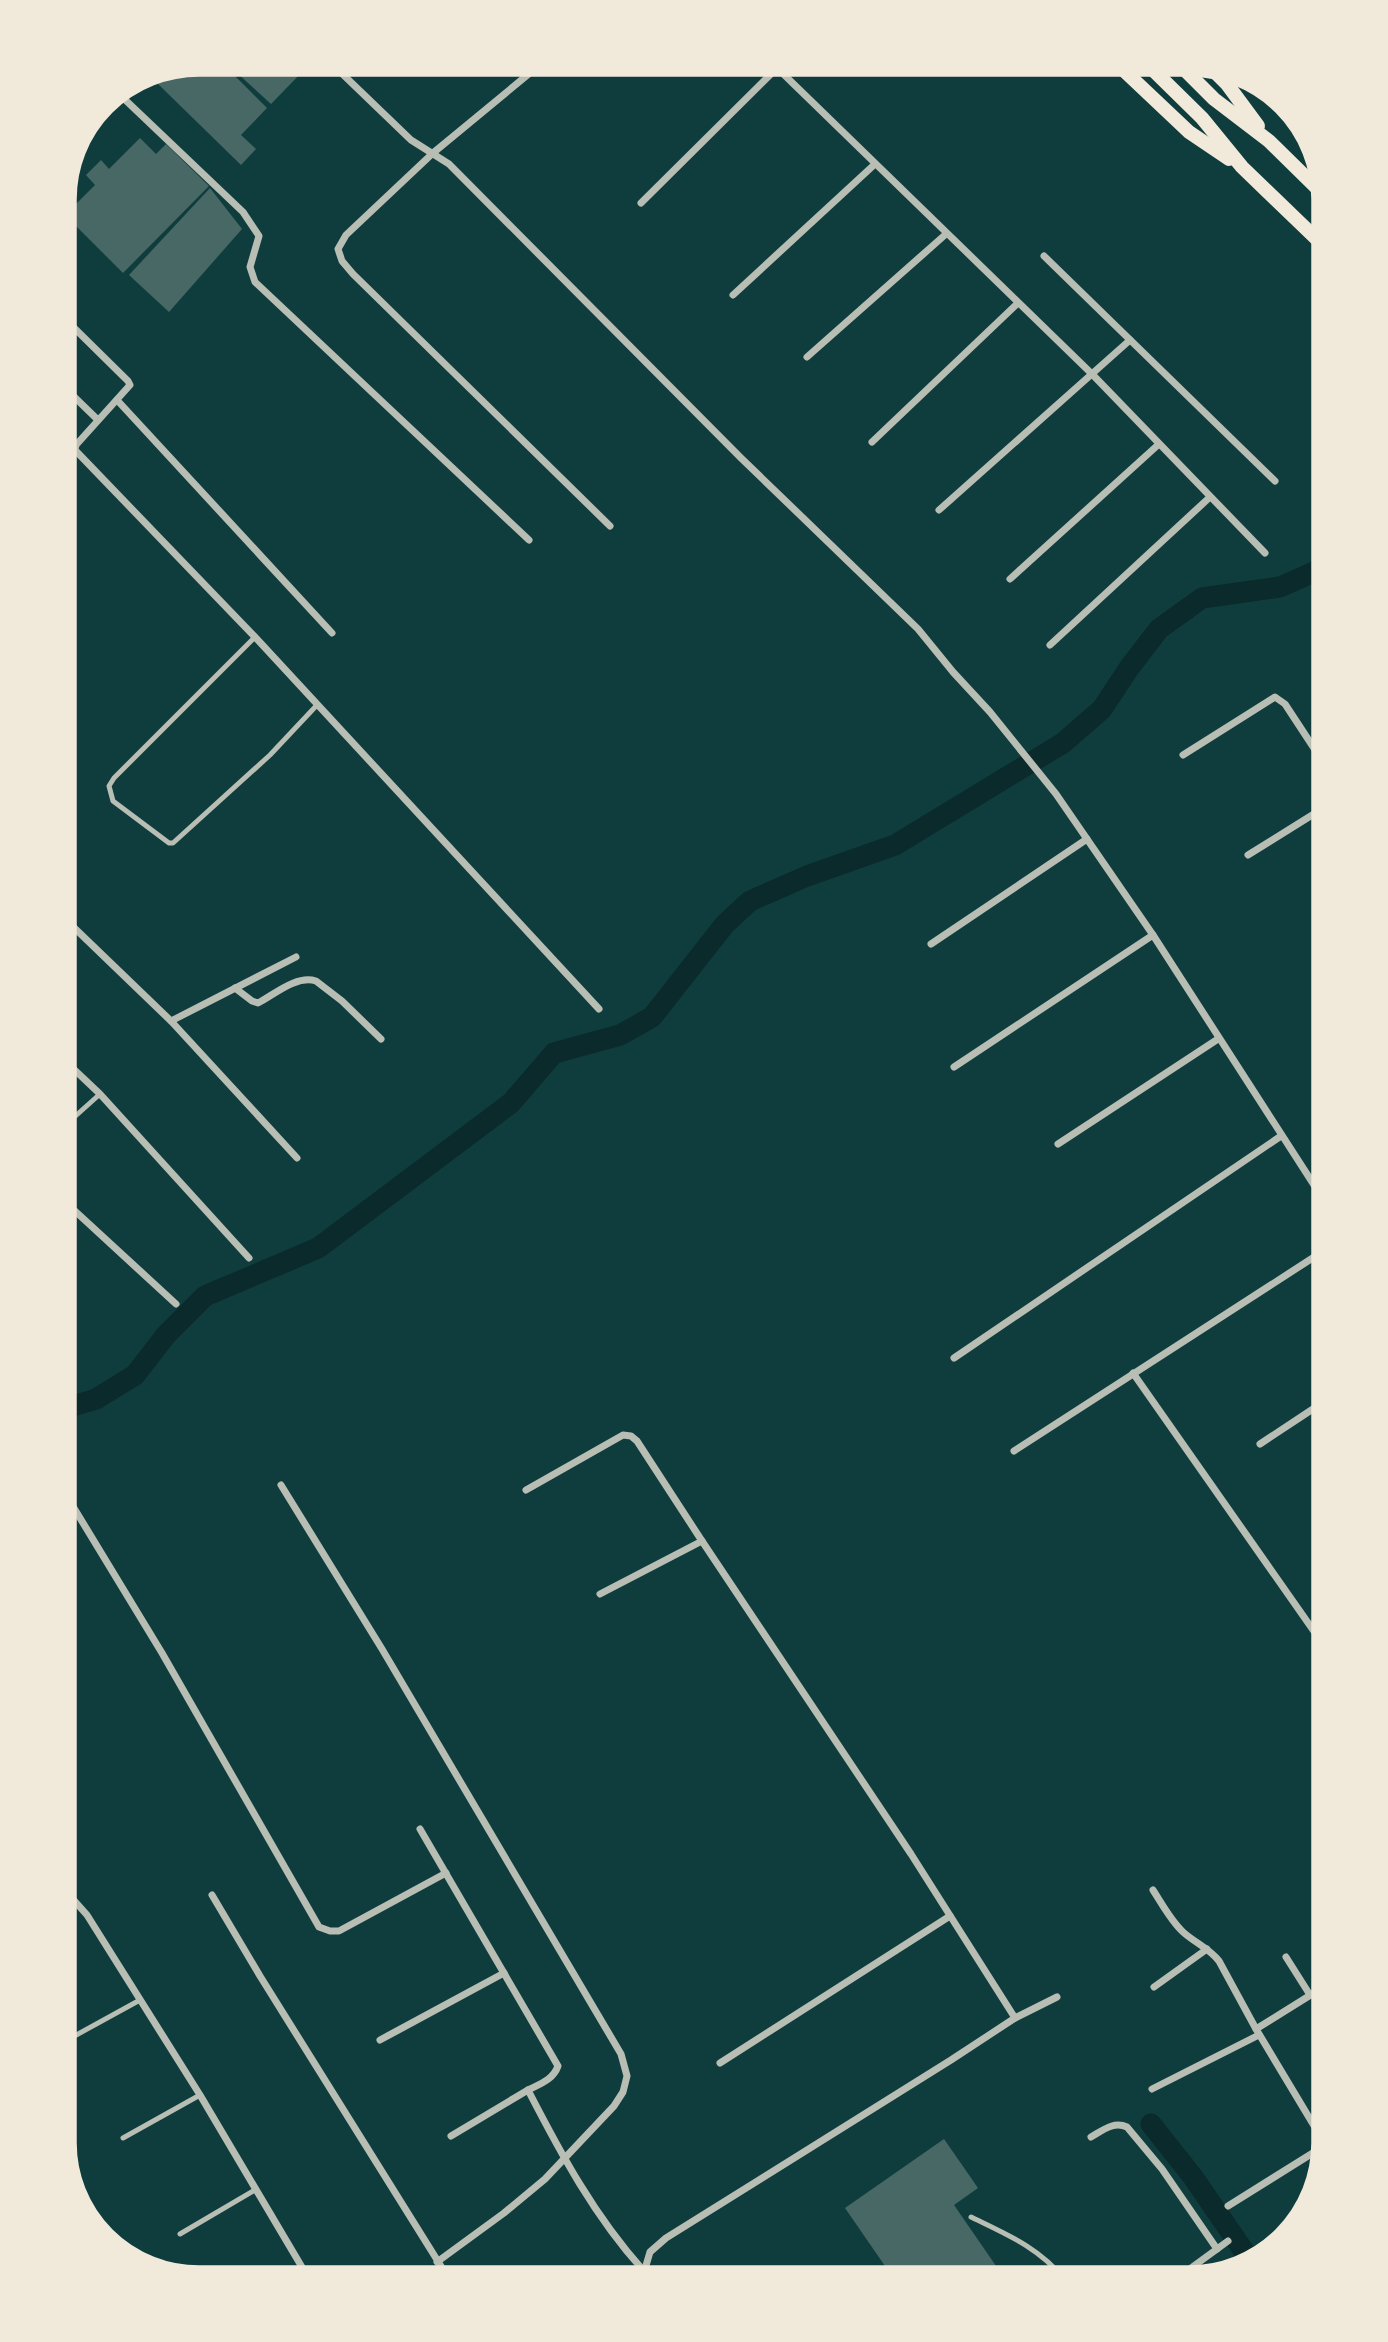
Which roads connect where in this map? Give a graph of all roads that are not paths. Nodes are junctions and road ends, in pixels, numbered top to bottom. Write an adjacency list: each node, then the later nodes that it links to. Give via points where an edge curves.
1 (345, 76): 11 (street, via 411,140)
2 (526, 76): 11 (street)
3 (763, 76): 15 (street)
4 (785, 76): 12 (street)
5 (1130, 76): 13 (main road, via 1189,132)
6 (1159, 76): 13 (main road)
7 (1191, 76): 10 (main road)
8 (1223, 81): 10 (main road)
9 (125, 100): 36 (street, via 243,212 259,236 250,267 255,282)
10 (1269, 141): 14 (main road)
11 (433, 153): 35 (street, via 346,235 338,249 342,261); 46 (street, via 918,629 1056,794)
12 (875, 164): 16 (street); 19 (street)
13 (1242, 167): 17 (main road)
14 (1311, 182)
15 (641, 203)
16 (946, 234): 20 (street); 23 (street)
17 (1313, 235)
18 (1044, 256): 22 (street)
19 (733, 295)
20 (1018, 303): 24 (street); 28 (street)
21 (76, 330): 26 (street, via 128,381 129,387)
22 (1130, 340): 24 (street); 32 (street)
23 (807, 357)
24 (1092, 374): 29 (street); 34 (street)
25 (76, 399): 27 (street)
26 (117, 400): 27 (street); 39 (street)
27 (97, 419): 30 (street)
28 (872, 442)
29 (1159, 444): 33 (street); 38 (street)
30 (76, 445)
31 (76, 451): 40 (street)
32 (1275, 481)
33 (1210, 497): 37 (street); 41 (street)
34 (939, 510)
35 (610, 526)
36 (529, 540)
37 (1265, 553)
38 (1010, 579)
39 (332, 633)
40 (255, 637): 42 (street); 42 (lane, via 114,778 109,786 113,801 173,842 270,755)
41 (1050, 645)
42 (317, 705): 53 (street)
43 (1313, 747): 44 (street, via 1285,704 1275,697)
44 (1183, 755)
45 (1313, 814): 47 (street)
46 (1087, 839): 49 (street); 50 (street)
47 (1248, 855)
48 (76, 929): 54 (street)
49 (1153, 935): 56 (street); 57 (street)
50 (931, 944)
51 (296, 957): 52 (street)
52 (235, 988): 54 (street); 55 (street, via 258,1003 296,981 311,979)
53 (599, 1009)
54 (171, 1021): 63 (street)
55 (381, 1039)
56 (1218, 1039): 61 (street); 62 (street)
57 (954, 1067)
58 (76, 1071): 59 (street)
59 (100, 1094): 60 (lane); 66 (street)
60 (76, 1116)
61 (1282, 1136): 64 (street); 69 (street)
62 (1058, 1144)
63 (297, 1158)
64 (1313, 1184)
65 (75, 1211): 68 (street)
66 (249, 1258)
67 (1313, 1258): 70 (street)
68 (176, 1304)
69 (954, 1358)
70 (1133, 1373): 73 (street); 79 (street)
71 (1313, 1409): 72 (street)
72 (1259, 1444)
73 (1014, 1451)
74 (281, 1485): 107 (street, via 621,2054 627,2076 623,2092)
75 (526, 1490): 77 (street, via 623,1435 631,1436)
76 (75, 1510): 81 (street, via 319,1927 339,1931)
77 (702, 1541): 78 (street); 85 (street)
78 (600, 1594)
79 (1313, 1630)
80 (420, 1829): 81 (street)
81 (446, 1873): 88 (street)
82 (1153, 1890): 86 (street, via 1177,1925)
83 (212, 1895): 114 (street)
84 (75, 1902): 93 (street)
85 (950, 1916): 94 (street); 98 (street)
86 (1207, 1949): 89 (street); 95 (street, via 1219,1961)
87 (1286, 1956): 91 (street)
88 (504, 1973): 97 (street); 100 (street, via 558,2066 549,2079)
89 (1154, 1987)
90 (1313, 1993): 91 (street)
91 (1310, 1995): 95 (street)
92 (1057, 1997): 94 (street)
93 (140, 2000): 96 (lane); 101 (street)
94 (1015, 2018): 118 (street, via 666,2238 650,2252)
95 (1258, 2032): 99 (street); 102 (street)
96 (75, 2036)
97 (380, 2040)
98 (720, 2063)
99 (1152, 2089)
100 (528, 2090): 103 (street); 107 (street)
101 (200, 2095): 105 (lane); 108 (street)
102 (1313, 2126)
103 (451, 2136)
104 (1091, 2137): 113 (street, via 1113,2125 1127,2127)
105 (123, 2138)
106 (1312, 2153): 109 (street)
107 (564, 2159): 114 (street, via 504,2213); 117 (street, via 604,2222)
108 (256, 2189): 111 (lane); 115 (street)
109 (1227, 2206)
110 (971, 2217): 119 (lane, via 1014,2237)
111 (180, 2234)
112 (1228, 2241): 113 (street)
113 (1217, 2249): 120 (street)
114 (437, 2262): 116 (street)
115 (301, 2266)
116 (440, 2266)
117 (640, 2266)
118 (644, 2266)
119 (1053, 2267)
120 (1193, 2267)

